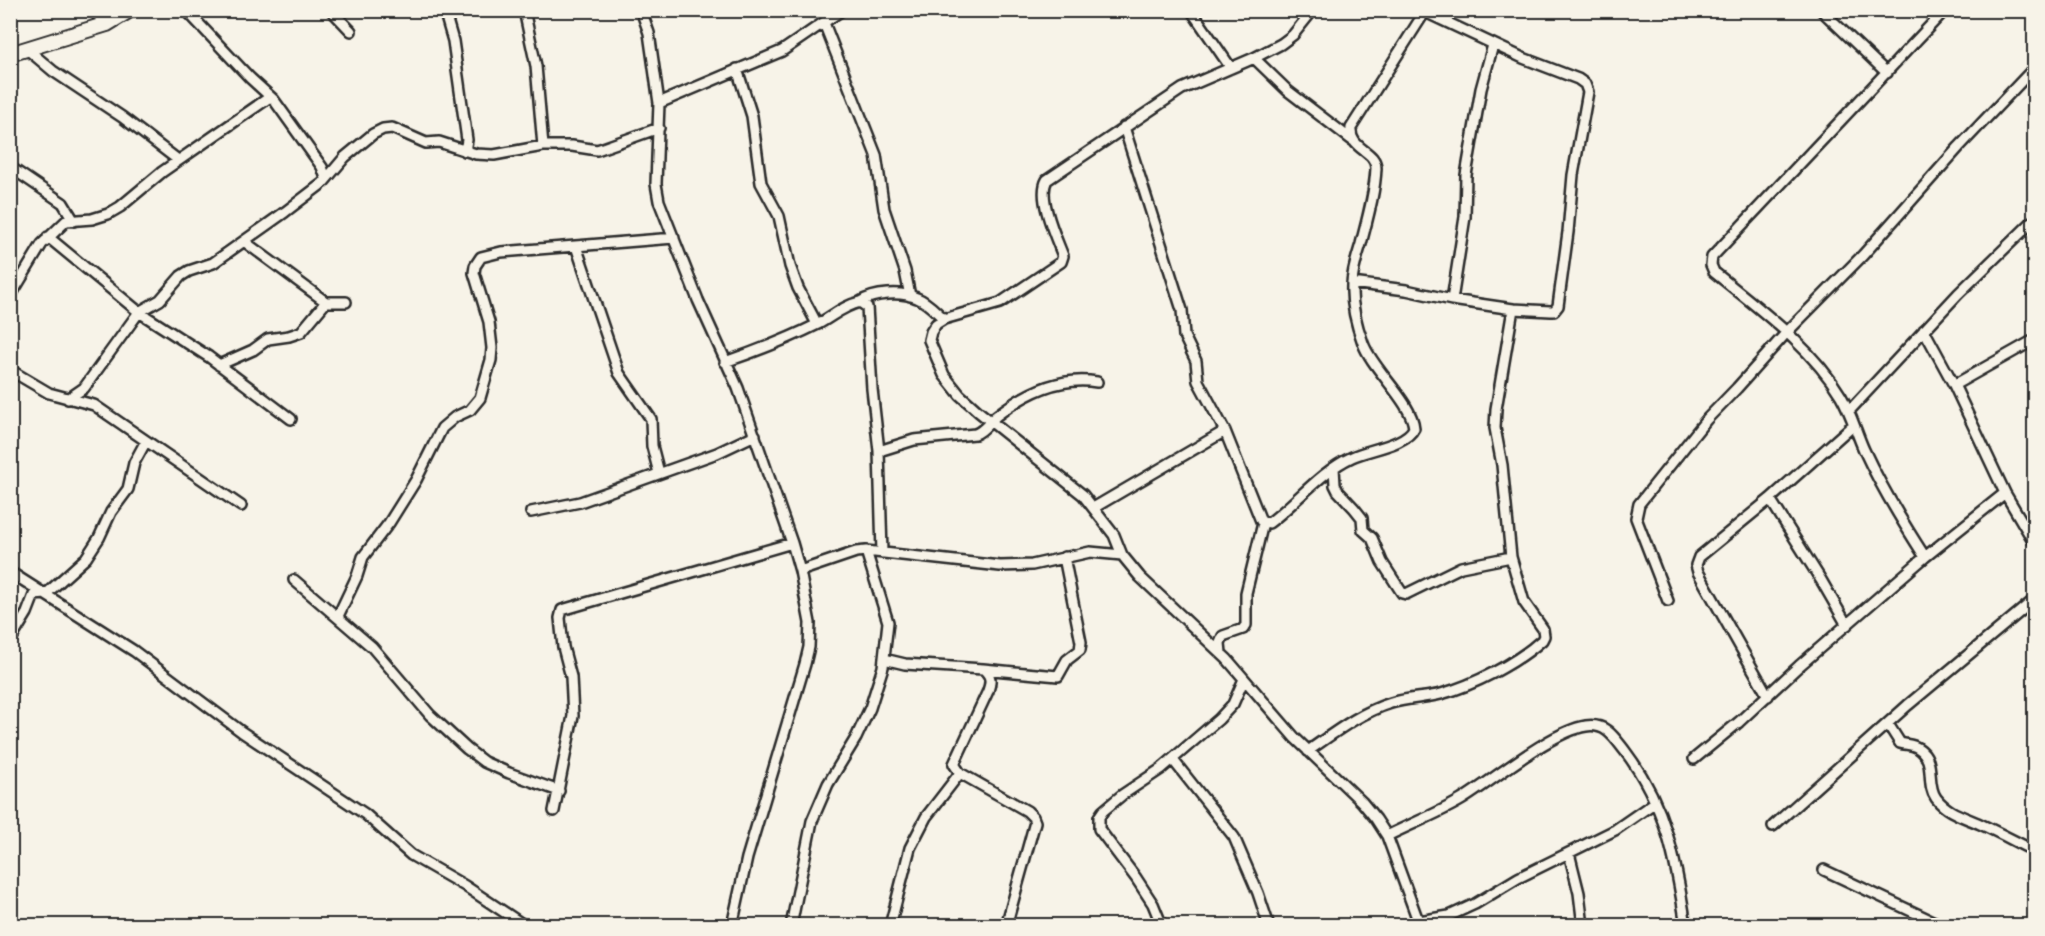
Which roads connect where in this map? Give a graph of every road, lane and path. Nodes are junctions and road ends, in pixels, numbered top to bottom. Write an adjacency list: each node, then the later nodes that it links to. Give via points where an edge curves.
1 (92, 10): 15 (street)
2 (130, 10): 15 (street)
3 (186, 10): 25 (street)
4 (331, 10): 16 (street)
5 (444, 10): 31 (street, via 453,41 467,140)
6 (524, 10): 30 (street, via 536,66)
7 (641, 10): 26 (street, via 649,33)
8 (842, 10): 14 (street)
9 (1191, 10): 21 (street)
10 (1313, 10): 20 (street, via 1293,35)
11 (1821, 10): 24 (street)
12 (1946, 10): 24 (street)
13 (1425, 11): 17 (street); 29 (street, via 1351,128)
14 (824, 23): 22 (street, via 782,51); 42 (street, via 876,155 884,209)
15 (107, 24): 18 (street)
16 (351, 31)
17 (1492, 45): 44 (street, via 1466,175 1466,217); 48 (street, via 1578,79 1588,92 1573,175 1558,306 1551,311)
18 (27, 49): 19 (street); 32 (street)
19 (10, 54)
20 (1254, 58): 21 (street); 29 (street, via 1288,91)
21 (1231, 68): 27 (street, via 1182,89)
22 (737, 69): 26 (street); 51 (street, via 752,116 761,183 779,216 790,266)
23 (2034, 70): 53 (street)
24 (1887, 73): 53 (street, via 1712,257 1714,272)
25 (270, 97): 32 (street); 34 (street)
26 (659, 103): 28 (street)
27 (1124, 127): 50 (street, via 1044,184 1049,217 1063,256 1061,262 1000,303); 67 (street, via 1182,310 1184,336 1196,361 1198,381)
28 (659, 128): 30 (street, via 597,150); 38 (street, via 656,184)
29 (1352, 140): 41 (street, via 1372,158 1376,169)
30 (543, 146): 31 (street, via 494,155)
31 (465, 151): 34 (street, via 439,142 416,140 392,128 383,129 345,157)
32 (178, 160): 36 (street, via 120,207 92,219)
33 (10, 167): 36 (street, via 63,203)
34 (326, 178): 39 (street)
35 (2034, 220): 52 (street)
36 (74, 221): 37 (street, via 66,221)
37 (48, 237): 43 (street); 49 (street)
38 (674, 238): 40 (street); 55 (street)
39 (245, 242): 45 (street); 49 (street, via 213,263 181,276 160,300)
40 (576, 246): 72 (street, via 619,373 651,419); 93 (street, via 501,252 481,257 477,262 474,273 489,322 492,348 480,398 470,410 442,428 416,480 363,557)
41 (1352, 283): 44 (street); 71 (street, via 1355,315 1366,352 1412,418 1414,428 1407,436)
42 (910, 296): 47 (street, via 875,295); 50 (street, via 924,301)
43 (10, 297)
44 (1452, 300): 48 (street)
45 (326, 302): 46 (street); 56 (street, via 301,332 268,339)
46 (346, 302)
47 (860, 302): 51 (street, via 839,309); 70 (street, via 868,308)
48 (1513, 309): 84 (street, via 1495,419)
49 (139, 312): 56 (street); 60 (street)
50 (944, 320): 65 (street, via 936,324 929,340 944,375)
51 (817, 324): 55 (street)
52 (1924, 330): 59 (street); 63 (street)
53 (1787, 332): 63 (street, via 1834,385); 92 (street, via 1707,419 1636,511)
54 (2034, 340): 59 (street)
55 (725, 362): 68 (street)
56 (219, 365): 64 (street)
57 (11, 370): 61 (street, via 44,391)
58 (1097, 381): 65 (street, via 1082,379 1045,388 1013,403)
59 (1954, 385): 73 (street)
60 (84, 388): 61 (street); 62 (street)
61 (68, 399): 62 (street)
62 (94, 405): 69 (street)
63 (1849, 411): 66 (street)
64 (291, 419)
65 (990, 421): 70 (street, via 975,434 914,440); 76 (street, via 1068,481)
66 (1853, 425): 74 (street); 86 (street)
67 (1225, 431): 76 (street); 78 (street)
68 (755, 435): 72 (street); 80 (street)
69 (146, 441): 75 (street); 90 (street, via 134,463 128,489 86,558)
70 (879, 451): 82 (street)
71 (1334, 468): 78 (street, via 1285,511); 84 (street, via 1338,491 1360,515 1363,530 1372,538 1402,593 1461,567)
72 (659, 473): 77 (street, via 580,502)
73 (2005, 493): 79 (street); 86 (street)
74 (1770, 500): 94 (street); 100 (street, via 1699,557 1696,565)
75 (241, 506)
76 (1095, 507): 83 (street)
77 (531, 512)
78 (1263, 523): 96 (street, via 1246,593 1246,625 1222,636)
79 (2034, 542)
80 (792, 543): 87 (street); 106 (street, via 562,610 573,716)
81 (866, 551): 82 (street); 87 (street); 97 (street, via 888,622)
82 (882, 553): 85 (street, via 1000,566 1032,565)
83 (1122, 555): 85 (street, via 1101,551); 96 (street, via 1151,588)
84 (1511, 556): 102 (street, via 1524,602 1543,629 1542,640 1514,662 1460,687 1369,711)
85 (1064, 557): 98 (street, via 1080,650 1068,659 1058,676)
86 (1925, 557): 94 (street)
87 (800, 571): 117 (street, via 810,623 809,647 747,858)
88 (10, 572): 90 (street)
89 (294, 580): 93 (street)
90 (45, 594): 95 (street, via 34,595); 116 (street, via 134,651 242,732 365,814 411,855 457,880)
91 (2034, 600): 101 (street)
92 (1668, 601)
93 (338, 616): 106 (street, via 467,749 508,773)
94 (1847, 625): 100 (street)
95 (10, 641)
96 (1221, 653): 99 (street)
97 (884, 659): 98 (street); 118 (street, via 870,708 812,821)
98 (983, 669): 105 (street, via 991,681 954,764)
99 (1244, 679): 102 (street); 104 (street, via 1233,704)
100 (1768, 696): 103 (street)
101 (1888, 724): 109 (street); 111 (street, via 1900,743 1916,747 1926,756 1934,796 1941,804)
102 (1308, 751): 110 (street, via 1362,802)
103 (1694, 759)
104 (1173, 760): 121 (street, via 1103,811 1099,823 1107,841 1153,903); 122 (street, via 1234,837)
105 (960, 773): 119 (street, via 914,840); 120 (street, via 1027,811 1035,822)
106 (559, 791): 108 (street)
107 (1654, 803): 110 (street, via 1637,766 1614,737 1598,726 1586,726 1567,731 1459,801); 112 (street, via 1615,830); 124 (street, via 1667,829 1677,866)
108 (554, 811)
109 (1773, 826)
110 (1387, 836): 115 (street)
111 (2034, 851)
112 (1569, 853): 115 (street, via 1461,911); 123 (street)
113 (1824, 870): 125 (street)
114 (2034, 921): 126 (street)
115 (1419, 923)
116 (525, 926)
117 (732, 926)
118 (791, 926)
119 (890, 926)
120 (1006, 926)
121 (1162, 926)
122 (1269, 926)
123 (1583, 926)
124 (1686, 926)
125 (1943, 926)
126 (2032, 926)

